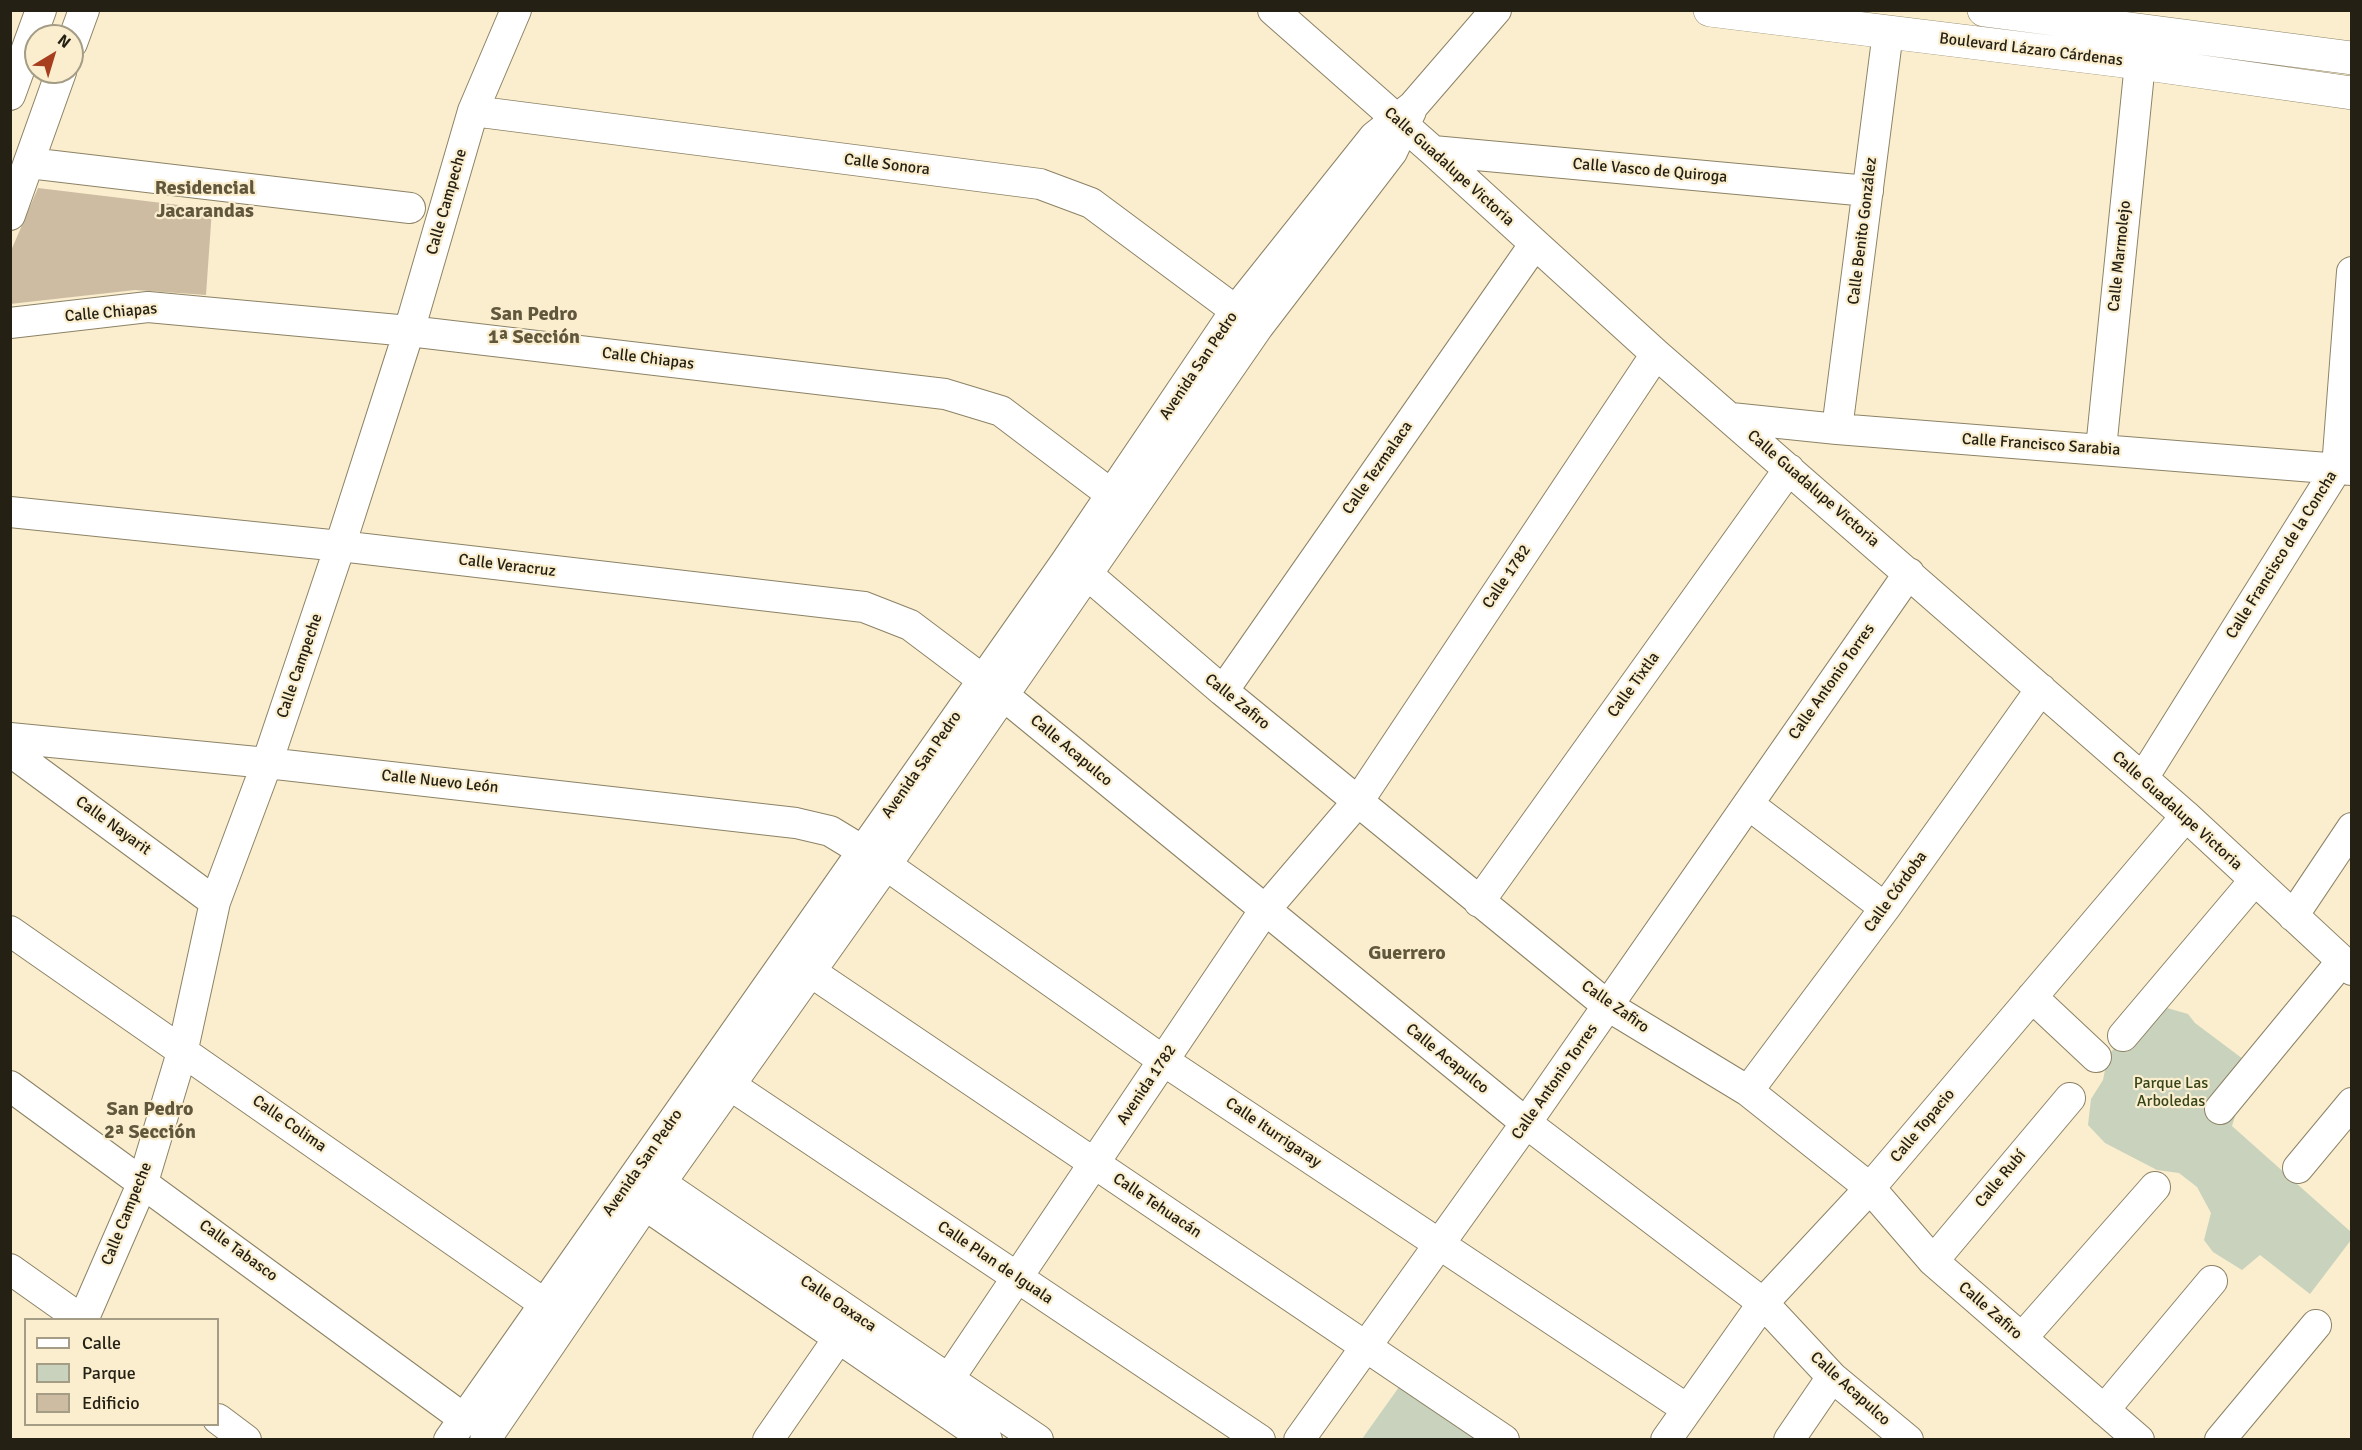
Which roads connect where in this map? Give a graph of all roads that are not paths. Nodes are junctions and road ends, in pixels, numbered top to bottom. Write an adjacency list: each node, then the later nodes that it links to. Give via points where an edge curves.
1 (41, 10): 12 (street)
2 (516, 10): 13 (street, Calle Campeche)
3 (1272, 10): 14 (street, Calle Guadalupe Victoria)
4 (1496, 10): 14 (street, Avenida San Pedro)
5 (1710, 10): 7 (main road, Boulevard Lázaro Cárdenas)
6 (1984, 10): 8 (main road, Boulevard Lázaro Cárdenas)
7 (1888, 32): 9 (main road, Boulevard Lázaro Cárdenas); 17 (street, Calle Benito González)
8 (2352, 58)
9 (2140, 63): 11 (main road, Boulevard Lázaro Cárdenas); 28 (street, Calle Marmolejo)
10 (58, 84): 16 (street)
11 (2352, 93)
12 (10, 95)
13 (473, 111): 22 (street, Calle Sonora, via 1040,184 1091,203); 24 (street, Calle Campeche)
14 (1405, 118): 15 (street, Calle Guadalupe Victoria); 22 (street, Avenida San Pedro, via 1374,136)
15 (1433, 151): 17 (street, Calle Vasco de Quiroga); 20 (street, Calle Guadalupe Victoria)
16 (28, 163): 18 (street); 19 (street)
17 (1868, 192): 27 (street, Calle Benito González)
18 (410, 208)
19 (10, 215)
20 (1534, 245): 25 (street, Calle Guadalupe Victoria); 38 (street, Calle Tezmalaca)
21 (2352, 272): 30 (street, Calle Francisco de la Concha)
22 (1247, 318): 31 (street, Avenida San Pedro); 35 (street, Avenida San Pedro)
23 (10, 323): 24 (street, Calle Chiapas, via 148,307)
24 (409, 332): 31 (street, Calle Chiapas, via 945,394 1001,411); 33 (street, Calle Campeche)
25 (1656, 354): 26 (street, Calle Guadalupe Victoria); 43 (street, Calle 1782)
26 (1731, 418): 27 (street, Calle Francisco Sarabia); 29 (street, Calle Guadalupe Victoria)
27 (1837, 429): 28 (street, Calle Francisco Sarabia)
28 (2101, 449): 30 (street, Calle Francisco Sarabia)
29 (1789, 469): 34 (street, Calle Guadalupe Victoria); 50 (street, Calle Tixtla)
30 (2344, 469): 42 (street, Calle Francisco de la Concha)
31 (1112, 495): 36 (street, Avenida San Pedro)
32 (10, 512): 33 (street, Calle Veracruz)
33 (340, 546): 36 (street, Calle Veracruz, via 864,607 910,625); 41 (street, Calle Campeche)
34 (1909, 573): 37 (street, Calle Guadalupe Victoria); 44 (street, Calle Antonio Torres)
35 (1088, 575): 36 (street, Avenida San Pedro); 38 (street, Calle Zafiro)
36 (992, 688): 47 (street, Avenida San Pedro); 52 (street, Calle Acapulco)
37 (2041, 689): 42 (street, Calle Guadalupe Victoria); 51 (street, Calle Córdoba)
38 (1223, 691): 43 (street, Calle Zafiro)
39 (10, 738): 41 (street, Calle Nuevo León)
40 (10, 751): 49 (street, Calle Nayarit)
41 (267, 763): 47 (street, Calle Nuevo León, via 796,822 830,831); 49 (street, Calle Campeche)
42 (2143, 778): 45 (street, Calle Guadalupe Victoria)
43 (1359, 800): 50 (street, Calle Zafiro); 52 (street, Avenida 1782)
44 (1748, 804): 51 (street); 58 (street, Calle Antonio Torres)
45 (2186, 816): 48 (street, Calle Guadalupe Victoria); 57 (street, Calle Topacio)
46 (2352, 828): 53 (street)
47 (874, 858): 56 (street, Avenida San Pedro); 62 (street, Calle Iturrigaray); 73 (street, Avenida San Pedro)
48 (2254, 881): 53 (street, Calle Guadalupe Victoria); 59 (street)
49 (215, 902): 60 (street, Calle Campeche)
50 (1479, 902): 58 (street, Calle Zafiro)
51 (1885, 909): 65 (street, Calle Córdoba)
52 (1264, 911): 62 (street, Avenida 1782); 69 (street, Calle Acapulco)
53 (2293, 916): 55 (street, Calle Guadalupe Victoria)
54 (10, 931): 60 (street, Calle Colima)
55 (2347, 965): 68 (street)
56 (810, 972): 63 (street, Avenida San Pedro); 70 (street, Calle Tehuacán)
57 (2032, 997): 61 (street); 75 (street, Calle Topacio)
58 (1608, 1006): 65 (street, Calle Zafiro); 69 (street, Calle Antonio Torres)
59 (2123, 1036)
60 (183, 1049): 72 (street, Calle Campeche); 82 (street, Calle Colima)
61 (2096, 1056)
62 (1164, 1061): 70 (street, Avenida 1782); 76 (street, Calle Iturrigaray)
63 (730, 1085): 73 (street, Avenida San Pedro); 79 (street, Calle Plan de Iguala)
64 (10, 1086): 72 (street, Calle Tabasco)
65 (1748, 1091): 75 (street, Calle Zafiro)
66 (2070, 1098): 77 (street, Calle Rubí)
67 (2352, 1103): 71 (street)
68 (2220, 1109)
69 (1526, 1123): 76 (street, Calle Antonio Torres); 81 (street, Calle Acapulco)
70 (1093, 1163): 79 (street, Avenida 1782); 88 (street, Calle Tehuacán)
71 (2298, 1168)
72 (143, 1182): 84 (street, Calle Campeche); 94 (street, Calle Tabasco)
73 (642, 1187): 82 (street, Avenida San Pedro); 87 (street, Calle Oaxaca); 90 (street, Calle Oaxaca)
74 (2156, 1187): 86 (street)
75 (1870, 1188): 77 (street, Calle Zafiro); 81 (street, Calle Topacio)
76 (1440, 1244): 88 (street, Calle Antonio Torres); 91 (street, Calle Iturrigaray)
77 (1932, 1261): 86 (street, Calle Zafiro)
78 (10, 1269): 83 (street)
79 (1016, 1278): 90 (street, Avenida 1782); 101 (street, Calle Plan de Iguala)
80 (2212, 1281): 92 (street)
81 (1763, 1303): 89 (street, Calle Acapulco); 91 (street, Calle Topacio)
82 (555, 1311): 94 (street, Avenida San Pedro); 97 (street, Avenida San Pedro)
83 (79, 1318)
84 (83, 1318)
85 (2316, 1325): 108 (street)
86 (2022, 1338): 92 (street, Calle Zafiro)
87 (838, 1339): 98 (street); 99 (street, Calle Oaxaca)
88 (1365, 1347): 102 (street, Calle Antonio Torres); 103 (street, Calle Tehuacán)
89 (1832, 1377): 105 (street); 106 (street, Calle Acapulco)
90 (948, 1380): 95 (street, Calle Oaxaca)
91 (1687, 1409): 104 (street, Calle Topacio)
92 (2104, 1410): 107 (street, Calle Zafiro)
93 (219, 1420): 96 (street)
94 (456, 1429)
95 (1003, 1430): 100 (street, Calle Oaxaca)
96 (246, 1440)
97 (485, 1440)
98 (768, 1440)
99 (987, 1440)
100 (1038, 1440)
101 (1260, 1440)
102 (1299, 1440)
103 (1504, 1440)
104 (1666, 1440)
105 (1789, 1440)
106 (1908, 1440)
107 (2139, 1440)
108 (2220, 1440)

